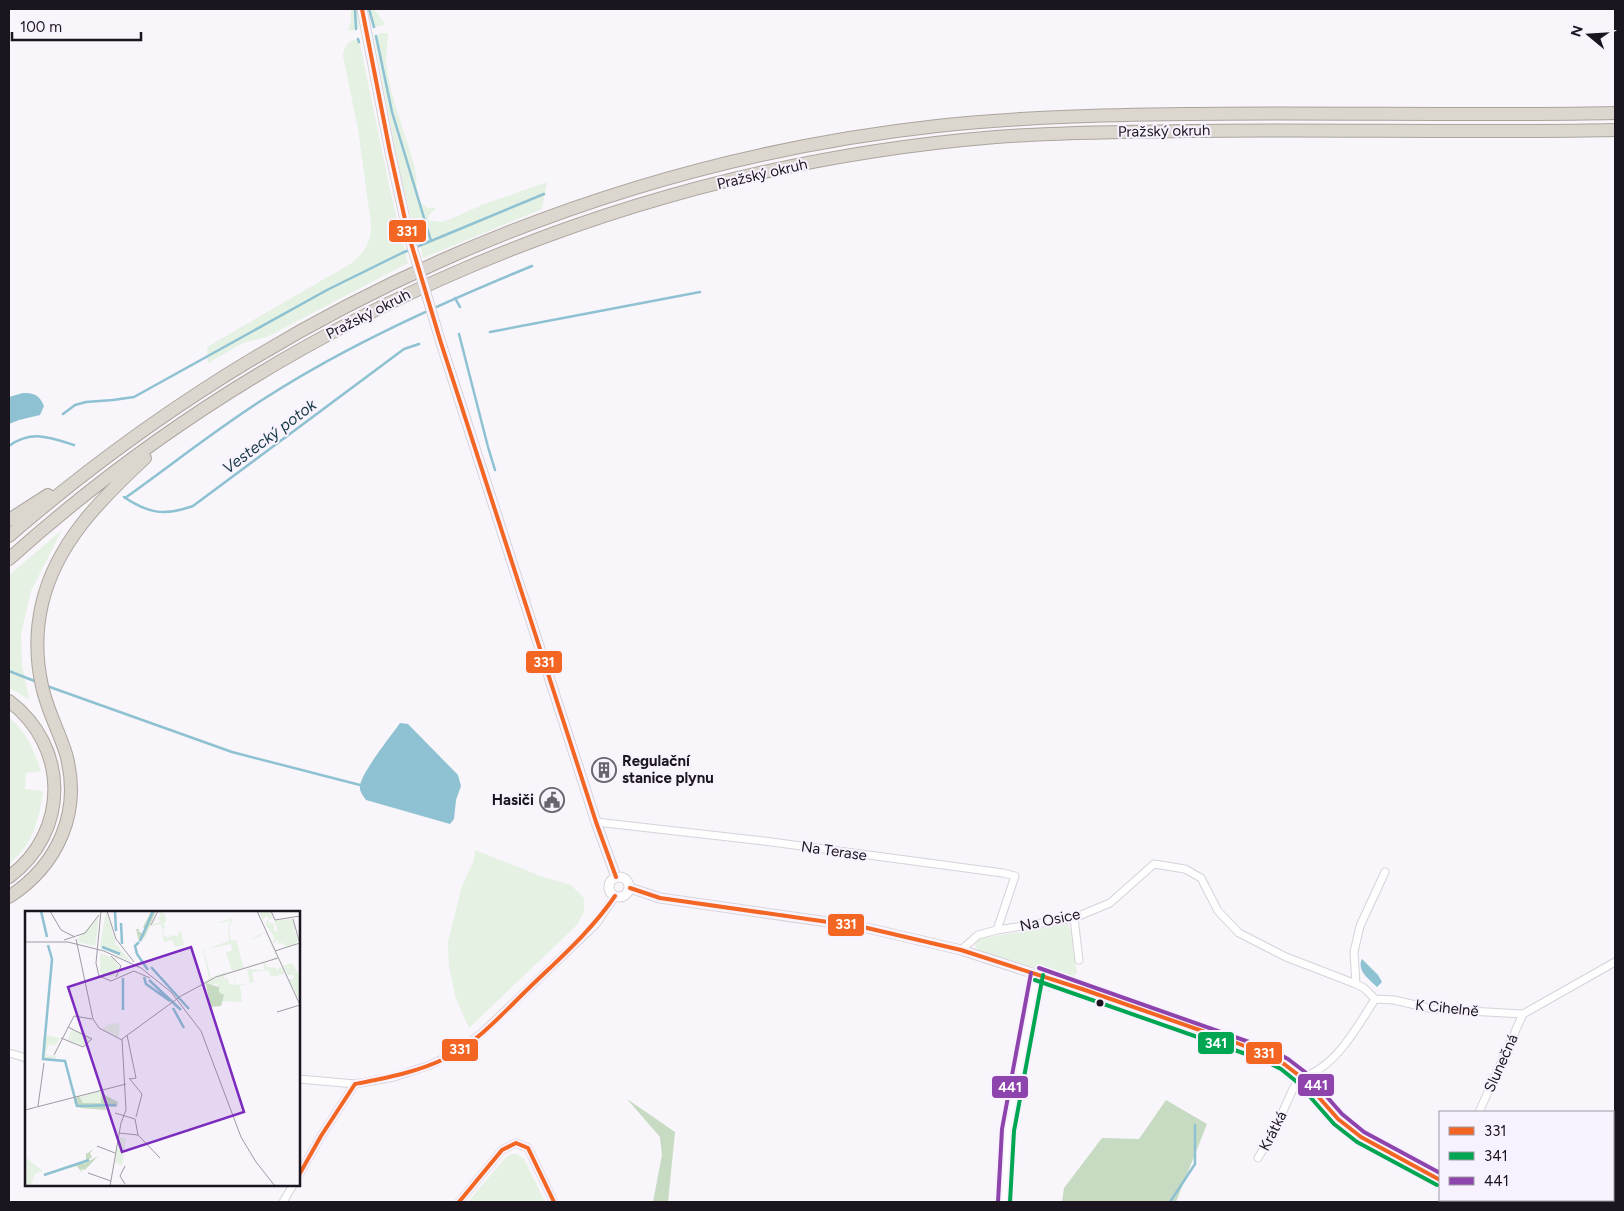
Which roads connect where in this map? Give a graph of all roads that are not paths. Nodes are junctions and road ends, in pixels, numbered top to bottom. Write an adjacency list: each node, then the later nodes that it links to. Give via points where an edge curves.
1 (362, 9): 10 (street, bridge, via 408,233)
2 (1615, 113): 5 (highway, Pražský okruh, via 1101,115 937,126 773,152 632,189 505,233 427,266 339,309 253,358 183,402)
3 (1615, 130): 4 (highway, Pražský okruh, via 1044,134 885,150 777,169 646,202 464,268 321,338)
4 (180, 424): 8 (highway, Pražský okruh, via 85,494); 16 (highway, via 103,497 83,521 65,548 49,582 40,611 41,678 65,751 71,794 61,838 44,867)
5 (92, 467): 6 (highway); 7 (highway, Pražský okruh)
6 (9, 520)
7 (9, 536)
8 (9, 559)
9 (9, 701): 12 (highway, via 28,718 43,741 55,788 44,836 25,863)
10 (596, 822): 13 (street); 18 (street, Na Terase, via 1015,876)
11 (1385, 872): 23 (street, via 1360,926 1354,952)
12 (9, 877)
13 (616, 877): 14 (street, via 626,879); 15 (street, via 609,886)
14 (630, 888): 15 (street, via 624,896); 19 (street, via 660,898 863,927)
15 (615, 896): 30 (street, via 592,928 483,1032 457,1052 394,1077)
16 (9, 897)
17 (1074, 918): 18 (street, Na Osice); 20 (street); 23 (street, Na Osice, via 1110,902 1154,864 1185,869 1201,878 1218,911 1239,933 1286,957)
18 (997, 930): 19 (street, Na Osice, via 978,935)
19 (961, 950): 22 (street)
20 (1080, 960)
21 (1615, 962): 25 (street)
22 (1037, 974): 28 (street, via 1266,1054); 39 (street, via 1008,1130)
23 (1356, 984): 24 (street, Na Osice)
24 (1375, 999): 25 (street, K Cihelně, via 1433,1009); 28 (street, via 1349,1039 1325,1065)
25 (1524, 1014): 31 (street, Slunečná)
26 (9, 1053): 27 (street)
27 (25, 1058)
28 (1302, 1077): 32 (street, Krátká, via 1293,1088); 34 (street, via 1338,1119 1361,1137)
29 (300, 1080): 30 (street)
30 (355, 1084): 33 (street)
31 (1479, 1111)
32 (1258, 1158)
33 (300, 1173)
34 (1439, 1179)
35 (292, 1186): 36 (street)
36 (283, 1202)
37 (459, 1202): 38 (street, via 502,1150 516,1143 528,1148)
38 (554, 1202)
39 (1004, 1202)

